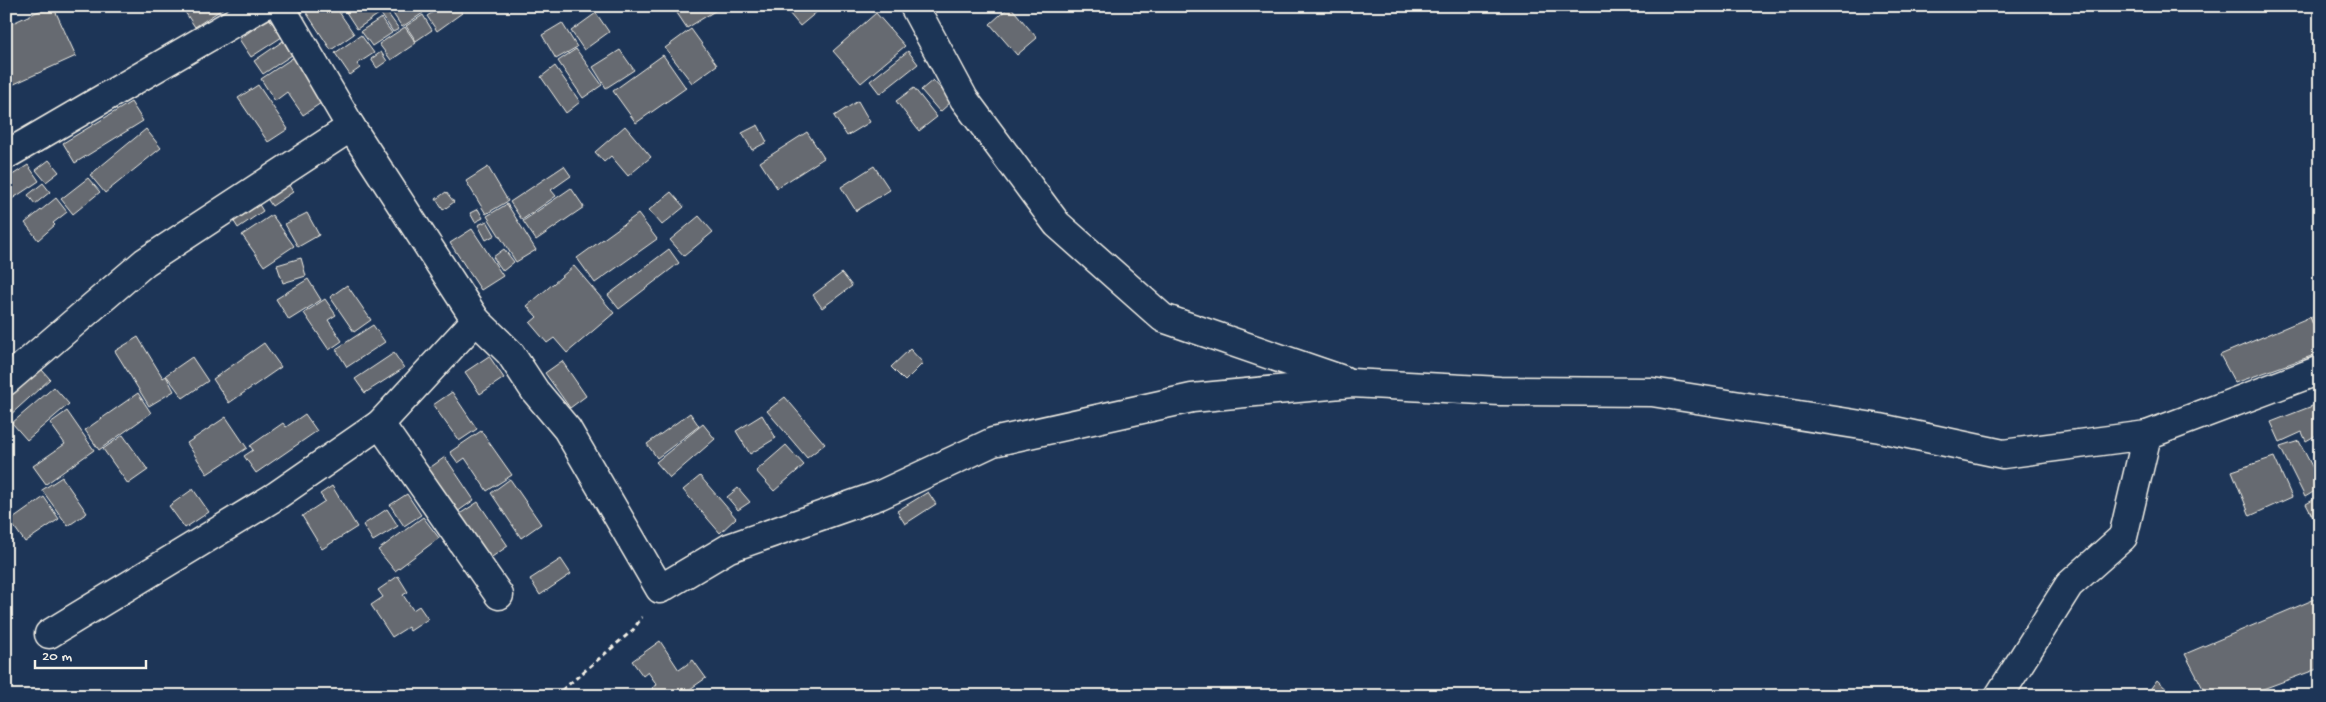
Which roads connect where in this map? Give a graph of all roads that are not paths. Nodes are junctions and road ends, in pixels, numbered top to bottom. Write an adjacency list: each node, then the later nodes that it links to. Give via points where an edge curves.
1 (262, 6): 5 (street)
2 (280, 6): 4 (street)
3 (914, 6): 9 (street, via 964,99 1057,224 1163,318)
4 (351, 127): 6 (street); 8 (street, via 145,262)
5 (6, 155)
6 (476, 320): 9 (street, via 510,353 535,391 568,429 660,589 729,548 880,495 993,442 1192,398); 10 (street)
7 (2320, 370): 11 (street)
8 (6, 381)
9 (1352, 383): 11 (street, via 1500,391 1652,392 1880,428 2003,454)
10 (380, 424): 12 (street); 13 (street, via 276,496)
11 (2148, 435): 14 (street, via 2123,537 2069,585)
12 (499, 595)
13 (49, 634)
14 (1999, 696)

